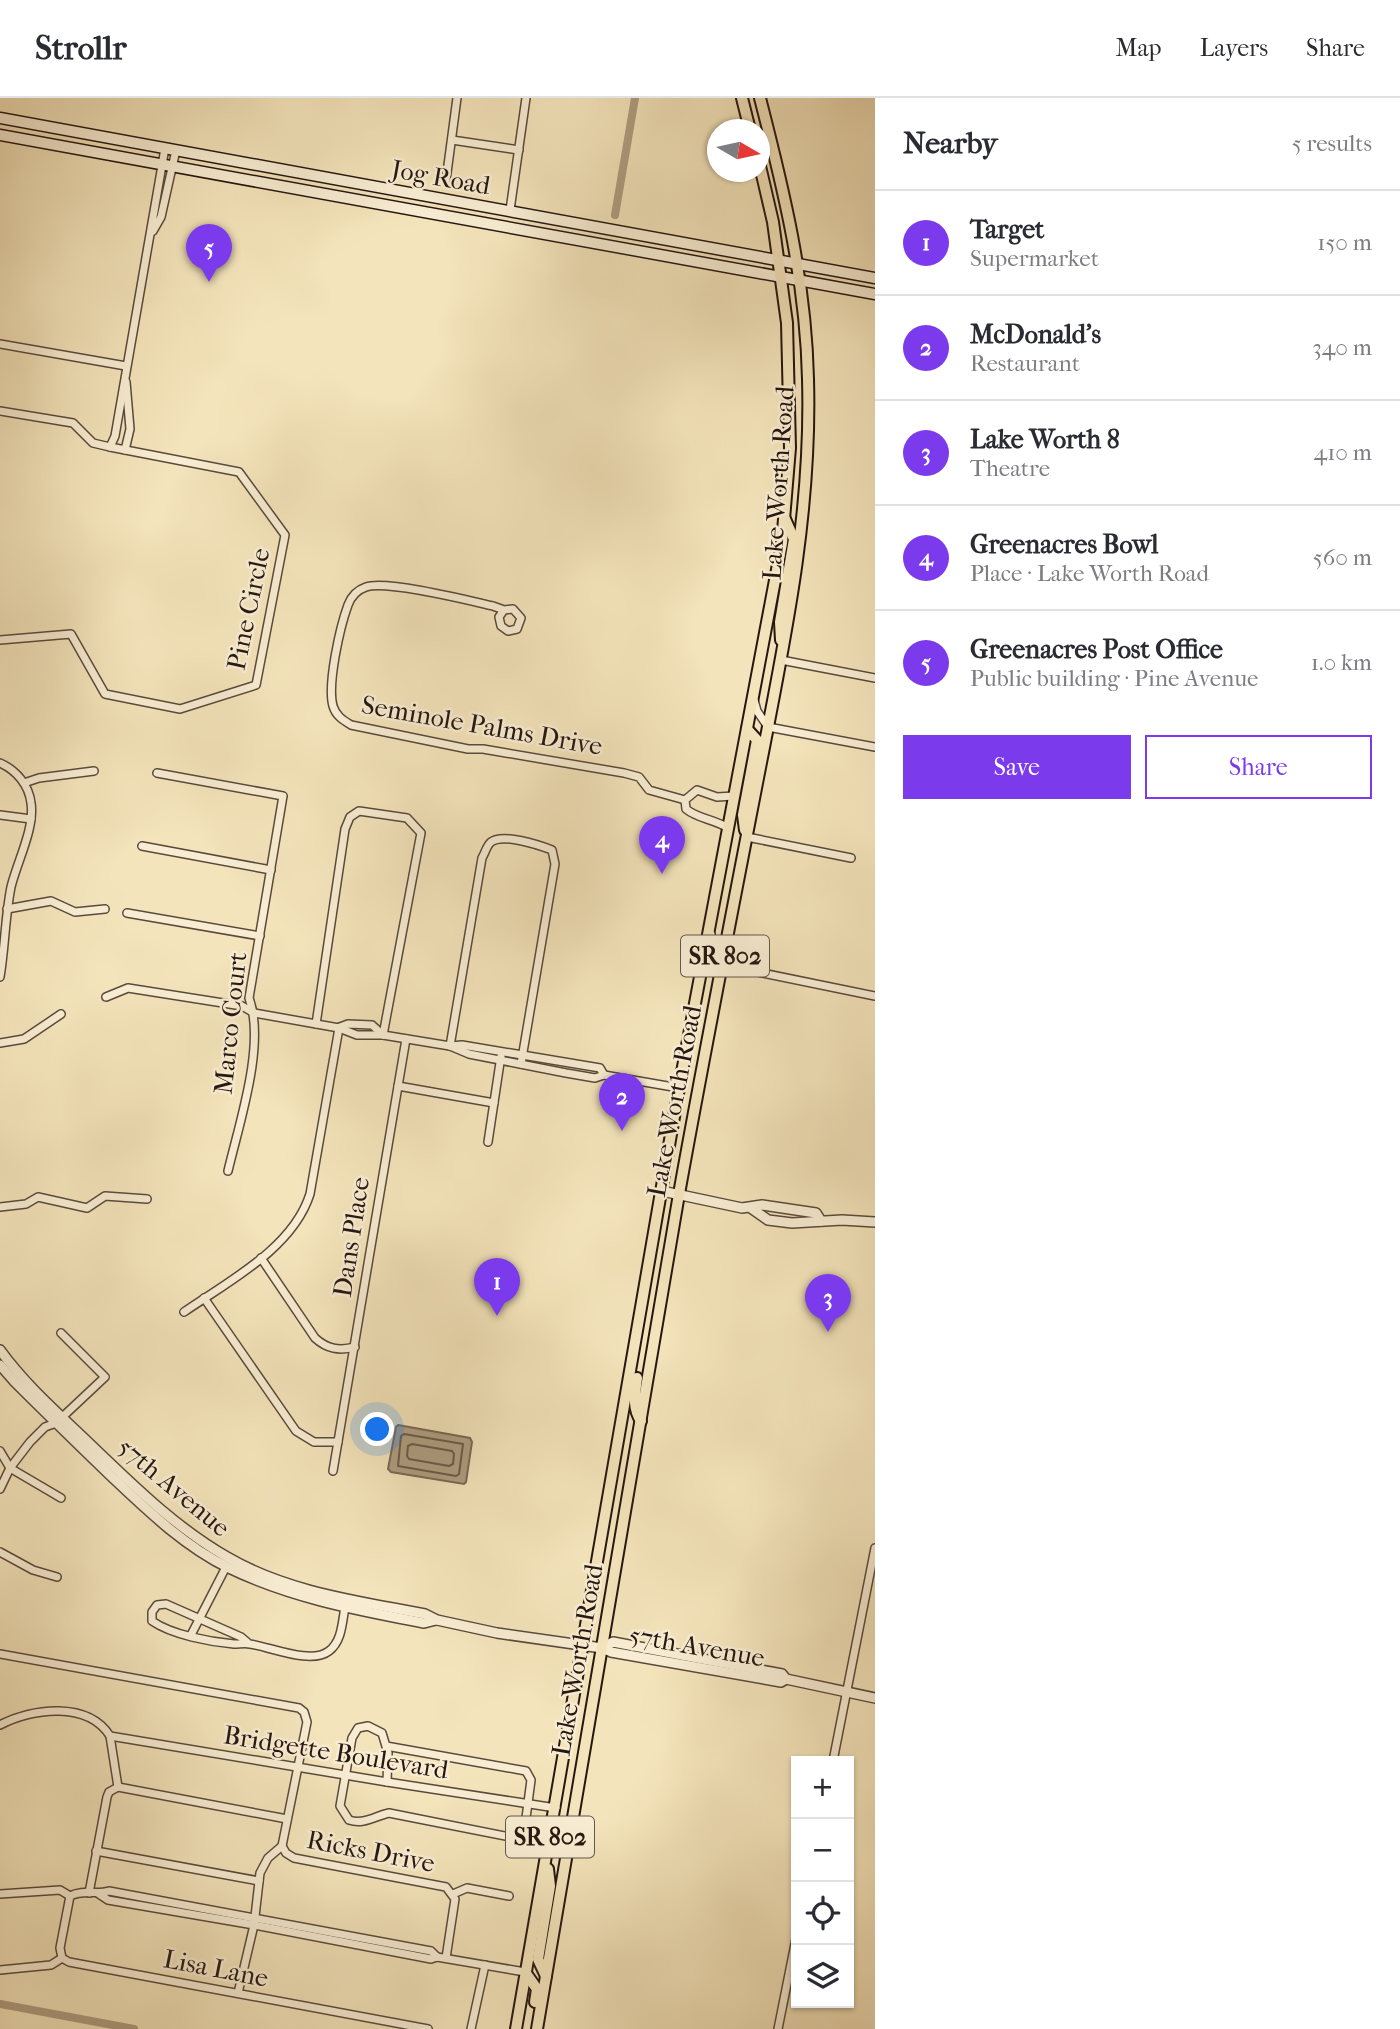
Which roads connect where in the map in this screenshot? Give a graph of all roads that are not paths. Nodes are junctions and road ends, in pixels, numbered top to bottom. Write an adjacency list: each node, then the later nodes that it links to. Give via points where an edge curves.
1 (457, 98): 8 (street)
2 (526, 98): 10 (street)
3 (742, 98): 6 (main road)
4 (760, 98): 18 (main road, Lake Worth Road / SR 802)
5 (0, 118): 9 (main road, Jog Road)
6 (747, 119)
7 (0, 135): 11 (main road, Jog Road)
8 (452, 140): 10 (street); 12 (street)
9 (171, 149): 11 (street); 14 (main road, Jog Road)
10 (519, 150): 16 (street)
11 (168, 165): 15 (main road, Jog Road); 24 (street)
12 (446, 180)
13 (763, 182): 17 (main road, Lake Worth Road / SR 802)
14 (387, 188): 15 (main road); 16 (main road, Jog Road)
15 (385, 204): 19 (main road, Jog Road)
16 (509, 210): 17 (main road, Jog Road)
17 (778, 258): 18 (main road, Jog Road); 19 (main road, Lake Worth Road / SR 802)
18 (797, 262): 20 (main road, Jog Road); 21 (main road, Lake Worth Road / SR 802)
19 (781, 275): 21 (main road, Jog Road); 28 (main road, Lake Worth Road / SR 802, via 790,386)
20 (875, 278)
21 (800, 279): 22 (main road, Jog Road); 31 (main road, Lake Worth Road / SR 802, via 806,325 807,475 802,539)
22 (875, 294)
23 (0, 344): 24 (street)
24 (125, 371): 26 (street); 27 (street, via 130,429)
25 (0, 411): 26 (street, Pine Circle, via 73,423 93,443)
26 (110, 447): 27 (street, Pine Circle)
27 (125, 450): 30 (street, Pine Circle, via 239,472 285,535 256,685 180,709 105,694 71,634)
28 (785, 519): 31 (main road, via 794,538 780,622); 33 (main road, Lake Worth Road / SR 802)
29 (504, 610): 42 (street, Seminole Palms Drive, via 388,585 357,591 348,604 334,668 333,708 351,725 624,772 639,777 649,790)
30 (0, 640)
31 (781, 660): 32 (street); 34 (main road, Lake Worth Road / SR 802)
32 (875, 678)
33 (753, 697): 34 (street); 35 (main road, Lake Worth Road / SR 802)
34 (768, 727): 36 (street); 46 (main road, Lake Worth Road / SR 802)
35 (747, 729): 41 (main road, Lake Worth Road / SR 802); 46 (main road, via 757,740 743,815)
36 (875, 747)
37 (0, 763): 40 (street)
38 (94, 771): 40 (street)
39 (157, 773): 49 (street, Marco Court, via 283,796)
40 (24, 783): 44 (street)
41 (734, 796): 42 (street, Seminole Palms Drive, via 718,797 697,790); 45 (main road, Lake Worth Road / SR 802)
42 (685, 800): 45 (street, Seminole Palms Drive, via 693,814)
43 (0, 815): 44 (street)
44 (31, 820): 50 (street)
45 (728, 828): 53 (main road, Lake Worth Road / SR 802)
46 (747, 837): 48 (street); 55 (main road, Lake Worth Road / SR 802)
47 (142, 846): 49 (street)
48 (851, 858)
49 (271, 870): 54 (street, Marco Court)
50 (8, 909): 51 (street, via 51,901 75,912); 56 (street)
51 (105, 909)
52 (127, 913): 54 (street)
53 (710, 922): 55 (street, via 713,945); 72 (main road, Lake Worth Road / SR 802)
54 (260, 936): 59 (street, Marco Court, via 248,998)
55 (723, 965): 57 (street); 77 (main road, Lake Worth Road / SR 802)
56 (0, 977)
57 (875, 996)
58 (106, 997): 59 (street, via 128,988 242,1006)
59 (254, 1013): 61 (street); 75 (street, Marco Court, via 251,1073)
60 (61, 1014): 65 (street, via 24,1039)
61 (316, 1024): 62 (street); 63 (street, via 350,817 359,811 407,818 421,832)
62 (339, 1028): 63 (street, via 372,1025); 83 (street, via 309,1199 285,1239)
63 (383, 1035): 64 (street)
64 (405, 1039): 66 (street); 71 (street, Dans Place)
65 (0, 1043)
66 (450, 1046): 67 (street, via 469,1054); 68 (street, via 482,858 490,843 502,838 552,850 555,864)
67 (501, 1055): 68 (street); 69 (street); 73 (street)
68 (521, 1055): 69 (street); 70 (street, via 600,1068)
69 (521, 1064): 70 (street, via 595,1078)
70 (604, 1075): 72 (street)
71 (398, 1086): 73 (street); 88 (street, Dans Place)
72 (679, 1088): 76 (main road, Lake Worth Road / SR 802)
73 (494, 1103): 74 (street)
74 (488, 1142)
75 (228, 1171)
76 (662, 1191): 77 (street); 86 (main road, Lake Worth Road / SR 802)
77 (679, 1194): 80 (street); 93 (main road, Lake Worth Road / SR 802)
78 (147, 1199): 79 (street, via 105,1196 87,1208 38,1197)
79 (0, 1207)
80 (751, 1208): 81 (street, via 768,1220); 81 (street, via 802,1210 816,1213)
81 (821, 1221): 82 (street)
82 (875, 1222)
83 (261, 1258): 84 (street); 88 (street, via 315,1338 336,1349)
84 (204, 1298): 85 (street); 94 (street, via 296,1431 314,1442)
85 (184, 1312)
86 (641, 1316): 91 (main road, Lake Worth Road / SR 802); 93 (main road, via 644,1337 634,1404)
87 (61, 1333): 92 (street, via 106,1377)
88 (355, 1347): 94 (street, Dans Place)
89 (0, 1350): 92 (street, 57th Avenue)
90 (0, 1365): 92 (street, 57th Avenue)
91 (624, 1416): 100 (main road, via 632,1436 622,1490); 110 (main road, Lake Worth Road / SR 802)
92 (59, 1420): 96 (street, via 45,1427); 103 (street, 57th Avenue, via 149,1512); 107 (street, 57th Avenue, via 154,1505 229,1559 304,1589)
93 (640, 1421): 100 (main road, Lake Worth Road / SR 802)
94 (338, 1442): 97 (street, Dans Place)
95 (0, 1451): 96 (street)
96 (10, 1468): 98 (street); 99 (street)
97 (333, 1471)
98 (0, 1489)
99 (61, 1497)
100 (626, 1506): 111 (main road, Lake Worth Road / SR 802)
101 (875, 1548): 113 (street)
102 (0, 1552): 104 (street)
103 (226, 1567): 105 (street, 57th Avenue, via 271,1586); 106 (street)
104 (57, 1577)
105 (345, 1607): 107 (street, 57th Avenue, via 424,1623); 109 (street, via 339,1640 327,1653 301,1656)
106 (199, 1619): 108 (street); 108 (street, via 166,1604 157,1605 152,1612 152,1621 161,1628); 109 (street)
107 (437, 1620): 110 (street, 57th Avenue)
108 (191, 1635): 109 (street)
109 (248, 1643)
110 (583, 1646): 111 (street, 57th Avenue); 124 (main road, Lake Worth Road / SR 802)
111 (601, 1648): 113 (street, 57th Avenue, via 613,1642 650,1648); 142 (main road, Lake Worth Road / SR 802)
112 (0, 1654): 119 (street, via 299,1708 307,1722)
113 (847, 1692): 114 (street, 57th Avenue); 118 (street)
114 (875, 1698)
115 (0, 1725): 116 (street, Bridgette Boulevard, via 29,1715 80,1713 95,1719)
116 (110, 1736): 119 (street, Bridgette Boulevard); 122 (street)
117 (387, 1746): 120 (street, via 378,1729 358,1728); 121 (street); 123 (street, via 526,1771 531,1780)
118 (834, 1756)
119 (297, 1768): 120 (street, Bridgette Boulevard); 125 (street)
120 (346, 1776): 121 (street, Bridgette Boulevard); 123 (street, via 340,1806 345,1816 360,1822 389,1813 515,1838 524,1833)
121 (387, 1783): 123 (street, Bridgette Boulevard)
122 (118, 1787): 125 (street); 127 (street, via 107,1797)
123 (529, 1804): 124 (street, Bridgette Boulevard)
124 (556, 1808): 128 (main road, Lake Worth Road / SR 802)
125 (287, 1819): 126 (street)
126 (282, 1846): 129 (street, via 268,1858); 132 (street, Ricks Drive, via 295,1858 446,1887)
127 (96, 1851): 129 (street); 130 (street)
128 (546, 1860): 141 (main road, Lake Worth Road / SR 802); 142 (main road, via 550,1886 538,1959)
129 (259, 1881): 135 (street)
130 (89, 1893): 133 (street); 135 (street, via 109,1891)
131 (0, 1894): 133 (street, via 60,1890)
132 (453, 1894): 134 (street, Ricks Drive, via 467,1888); 138 (street, Ricks Drive)
133 (70, 1896): 137 (street)
134 (509, 1896)
135 (255, 1921): 138 (street, via 431,1951); 143 (street)
136 (795, 1945): 149 (street)
137 (62, 1958): 140 (street, via 51,1965); 143 (street, Lisa Lane)
138 (446, 1958): 139 (street)
139 (485, 1965): 141 (street); 145 (street)
140 (0, 1970)
141 (525, 1972): 146 (main road, Lake Worth Road / SR 802); 147 (main road, via 537,1989)
142 (546, 1976): 148 (main road, Lake Worth Road / SR 802)
143 (238, 1993): 144 (street, Lisa Lane)
144 (428, 2029)
145 (471, 2029)
146 (516, 2029)
147 (530, 2029)
148 (537, 2029)
149 (778, 2029)

